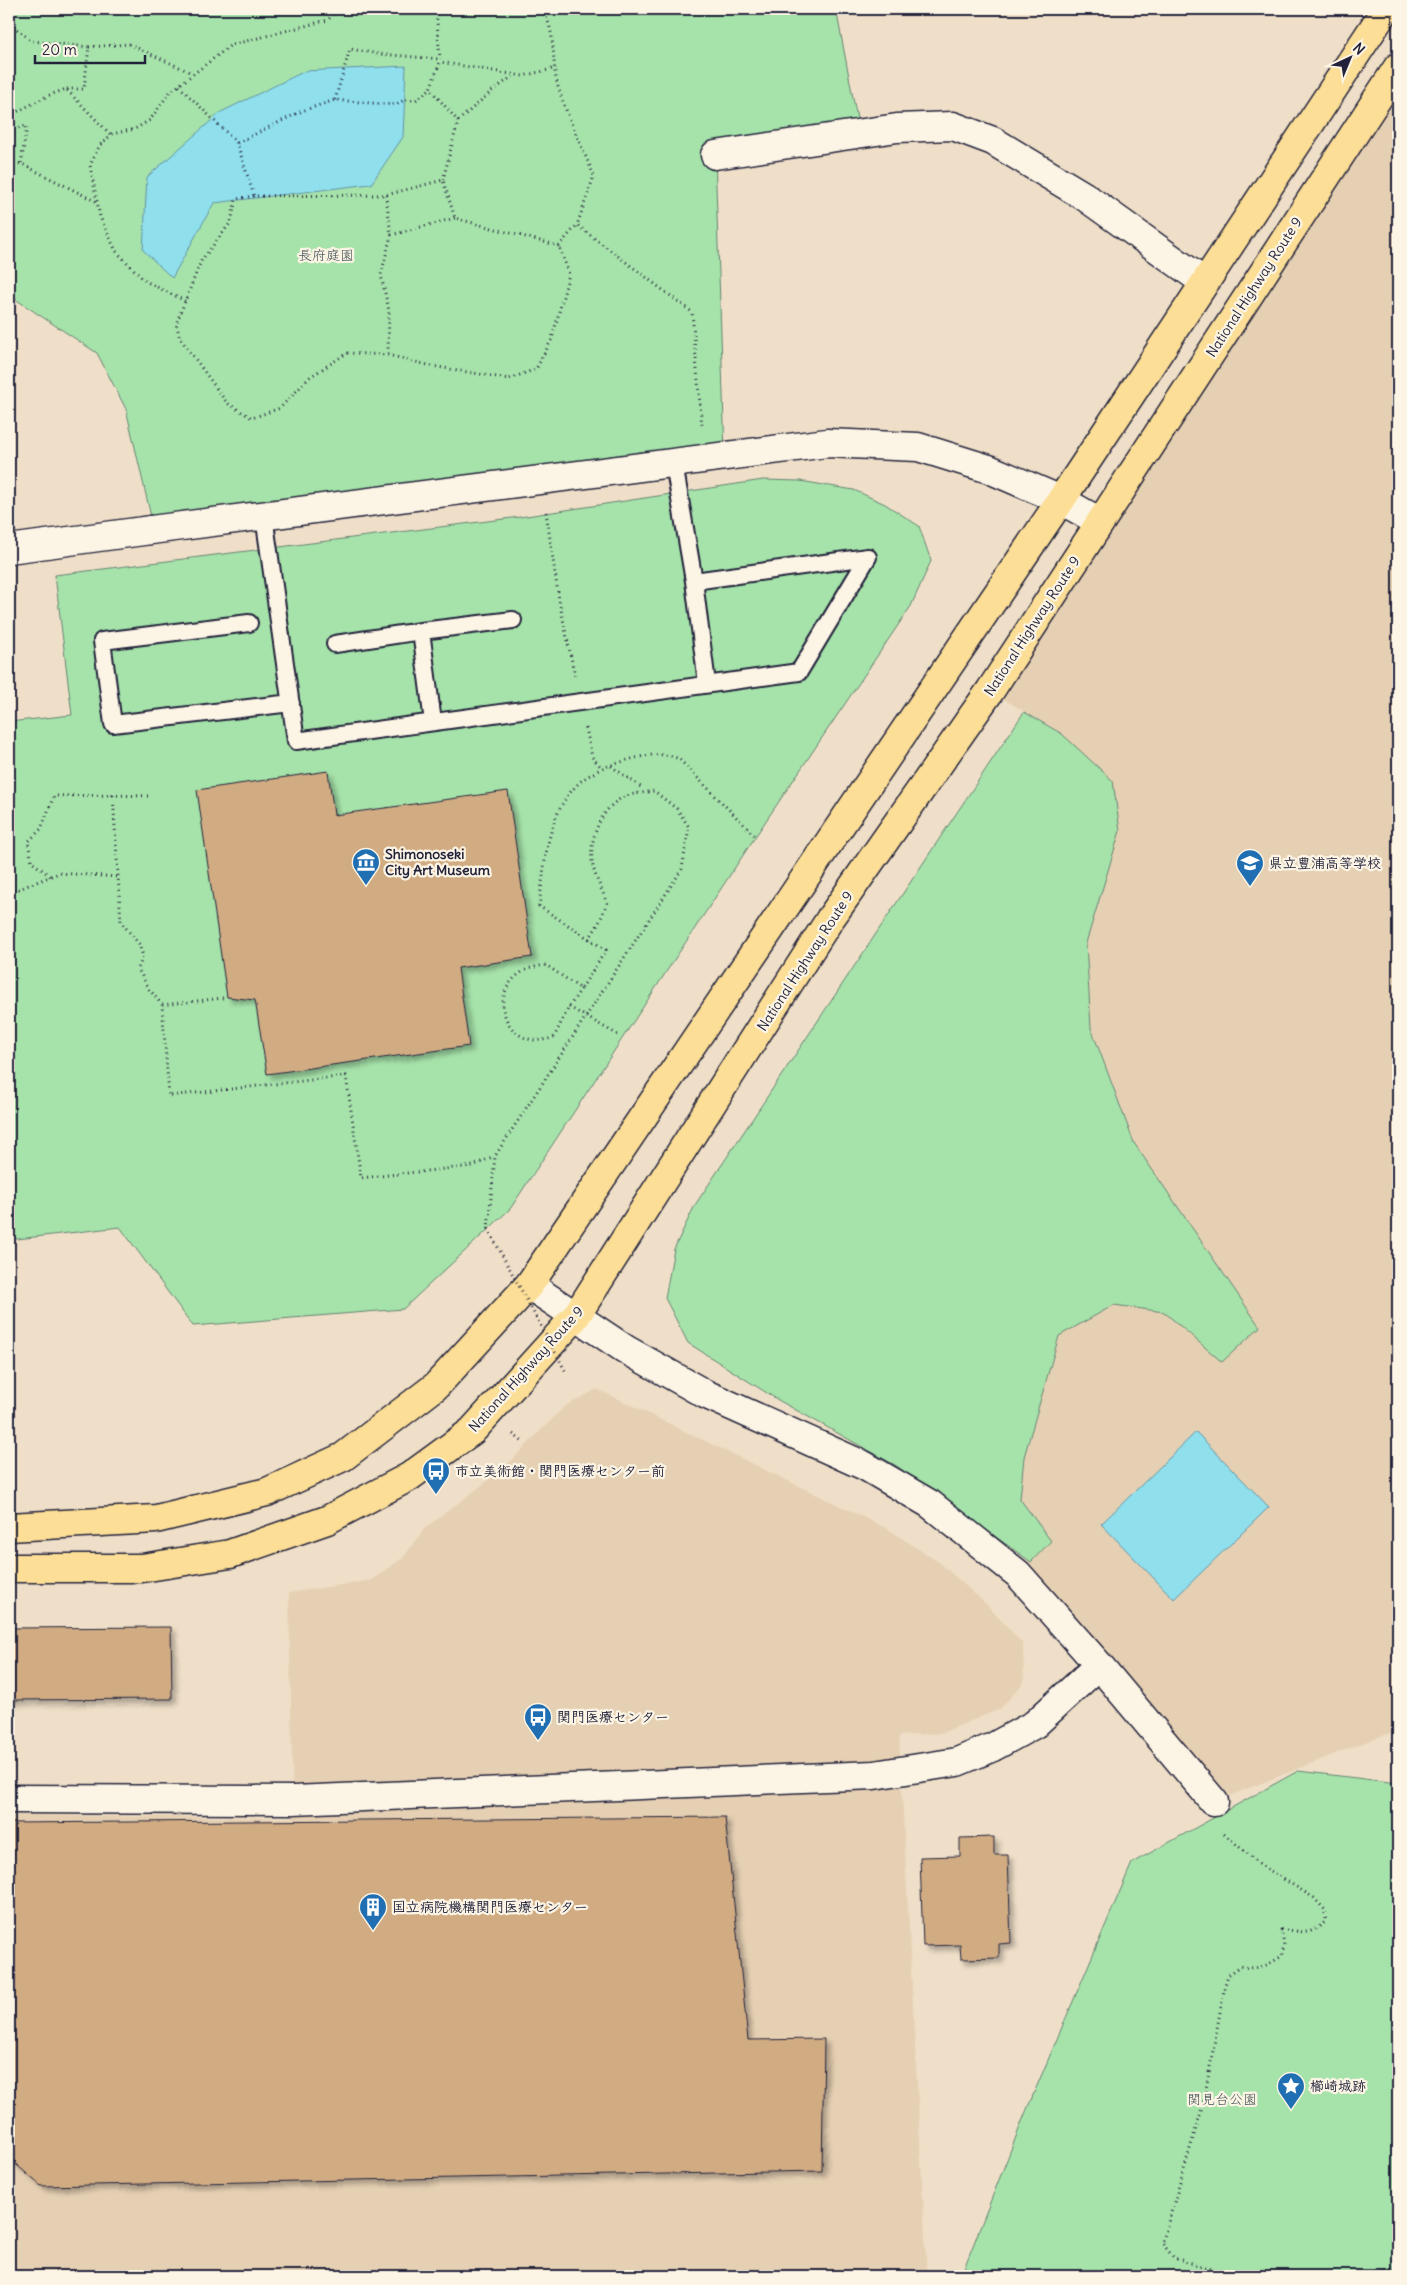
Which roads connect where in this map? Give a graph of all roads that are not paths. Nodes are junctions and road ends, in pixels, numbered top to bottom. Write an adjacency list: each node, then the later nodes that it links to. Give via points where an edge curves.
1 (1386, 9): 4 (highway)
2 (1398, 67): 8 (highway, National Highway Route 9)
3 (715, 155): 4 (street, via 897,128 954,126 993,141 1084,196)
4 (1204, 282): 6 (highway)
5 (674, 464): 6 (street, via 827,443 918,447 989,469); 7 (street); 10 (lane)
6 (1061, 500): 8 (street); 18 (highway)
7 (264, 516): 9 (street); 16 (lane)
8 (1100, 522): 19 (highway, National Highway Route 9, via 990,691 830,919)
9 (9, 549)
10 (694, 581): 15 (lane); 15 (lane, via 868,557 799,672)
11 (513, 620): 13 (lane)
12 (249, 623): 16 (lane, via 102,641 113,724)
13 (421, 631): 14 (lane); 17 (lane)
14 (334, 644)
15 (707, 684): 17 (lane)
16 (291, 703): 17 (lane, via 296,741)
17 (433, 722)
18 (529, 1284): 19 (street); 20 (highway, via 436,1386 335,1461 267,1492 156,1519)
19 (576, 1316): 21 (highway, National Highway Route 9, via 472,1431 409,1477 327,1520 230,1554 142,1568); 22 (street, via 625,1349 705,1394 865,1466 930,1504 1018,1574)
20 (9, 1528)
21 (9, 1568)
22 (1099, 1665): 23 (street, via 1035,1724 993,1747 957,1762 874,1775 293,1800); 24 (street)
23 (9, 1799)
24 (1214, 1802)

